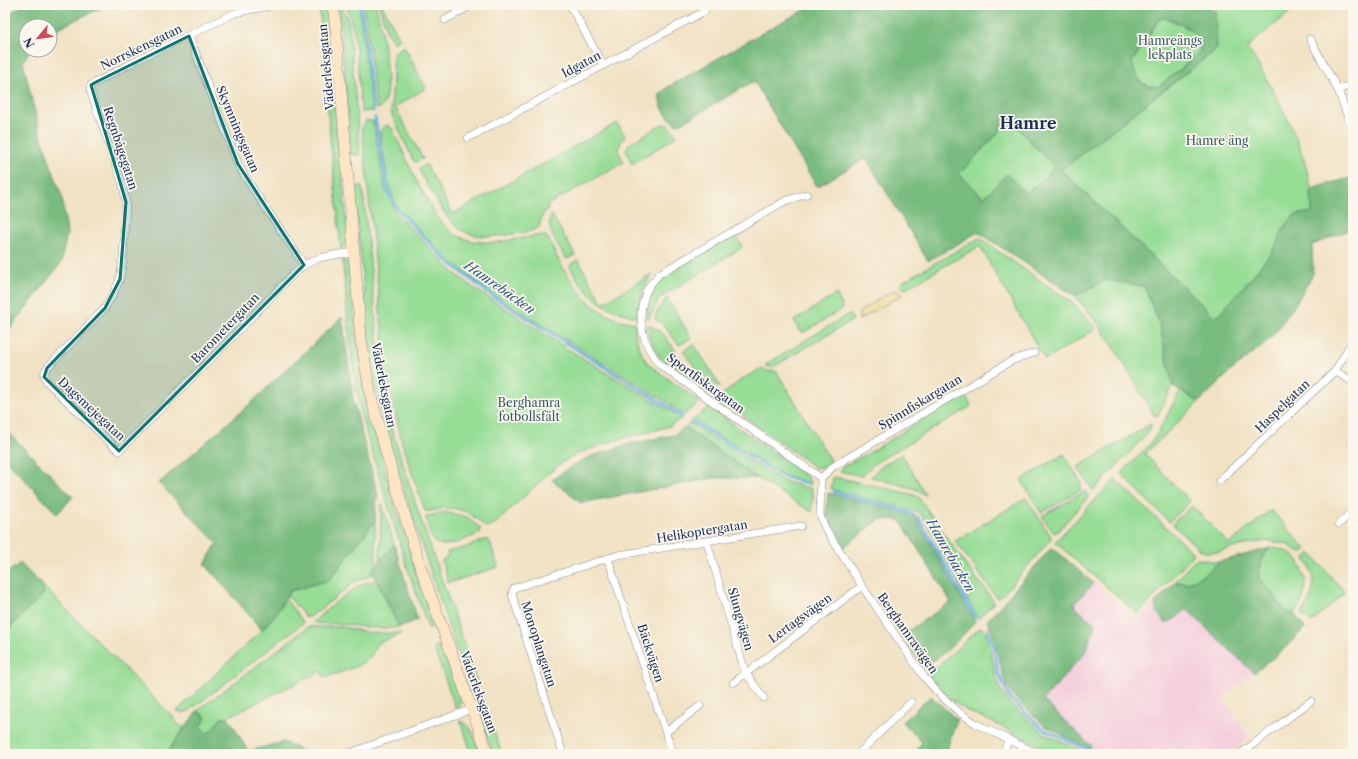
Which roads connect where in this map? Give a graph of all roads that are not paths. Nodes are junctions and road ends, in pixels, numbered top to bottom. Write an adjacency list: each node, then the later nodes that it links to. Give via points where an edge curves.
1 (273, 5): 7 (street, Norrskensgatan, via 235,12)
2 (333, 5): 16 (street, Väderleksgatan)
3 (472, 5): 6 (street)
4 (570, 5): 9 (street)
5 (705, 11): 9 (street, Idgatan)
6 (445, 20)
7 (189, 36): 11 (street, Norrskensgatan, via 96,82 91,85); 17 (street, Skymningsgatan, via 238,164)
8 (1310, 39): 12 (street)
9 (603, 65): 14 (street, Idgatan)
10 (1353, 84): 12 (street)
11 (90, 90): 21 (street, Regnbågegatan, via 123,185 126,202 120,279 105,308 47,368)
12 (1338, 90): 13 (street)
13 (1353, 131)
14 (468, 138)
15 (807, 194): 24 (street, Sportfiskargatan, via 785,201 659,274 645,294 641,325 648,348 660,365)
16 (355, 253): 17 (street, Barometergatan, via 319,258); 38 (street, Väderleksgatan, via 361,338 370,397 419,563)
17 (304, 265): 23 (street, Barometergatan)
18 (1353, 340): 20 (street, Haspelgatan)
19 (1034, 353): 24 (street, Spinnfiskargatan, via 1012,360 834,466)
20 (1335, 371): 22 (street); 25 (street, Haspelgatan)
21 (44, 377): 23 (street, Dagsmejegatan, via 119,451)
22 (1353, 382)
23 (126, 445)
24 (822, 478): 31 (street, Berghamravägen, via 820,515 825,528)
25 (1219, 481)
26 (1353, 510): 27 (street)
27 (1339, 524)
28 (801, 526): 29 (street, Helikoptergatan)
29 (707, 542): 30 (street, Helikoptergatan, via 618,555); 32 (street, Slungvägen)
30 (608, 559): 39 (street, Bäckvägen); 43 (street, Monoplangatan, via 519,586 514,588 512,594)
31 (862, 586): 32 (street, Lertagsvägen); 40 (street, Berghamravägen, via 924,677 941,696 976,724)
32 (745, 672): 33 (street, Lertagsvägen); 34 (street, Slungvägen)
33 (733, 683)
34 (764, 698)
35 (1311, 701): 48 (street)
36 (911, 702): 45 (street)
37 (700, 706): 39 (street)
38 (472, 709): 41 (street); 42 (street, Väderleksgatan)
39 (666, 732): 44 (street, Bäckvägen)
40 (1008, 740): 46 (street); 47 (street, Berghamravägen)
41 (347, 754)
42 (488, 754)
43 (563, 754)
44 (673, 754)
45 (858, 754)
46 (1003, 754)
47 (1038, 754)
48 (1240, 754)

